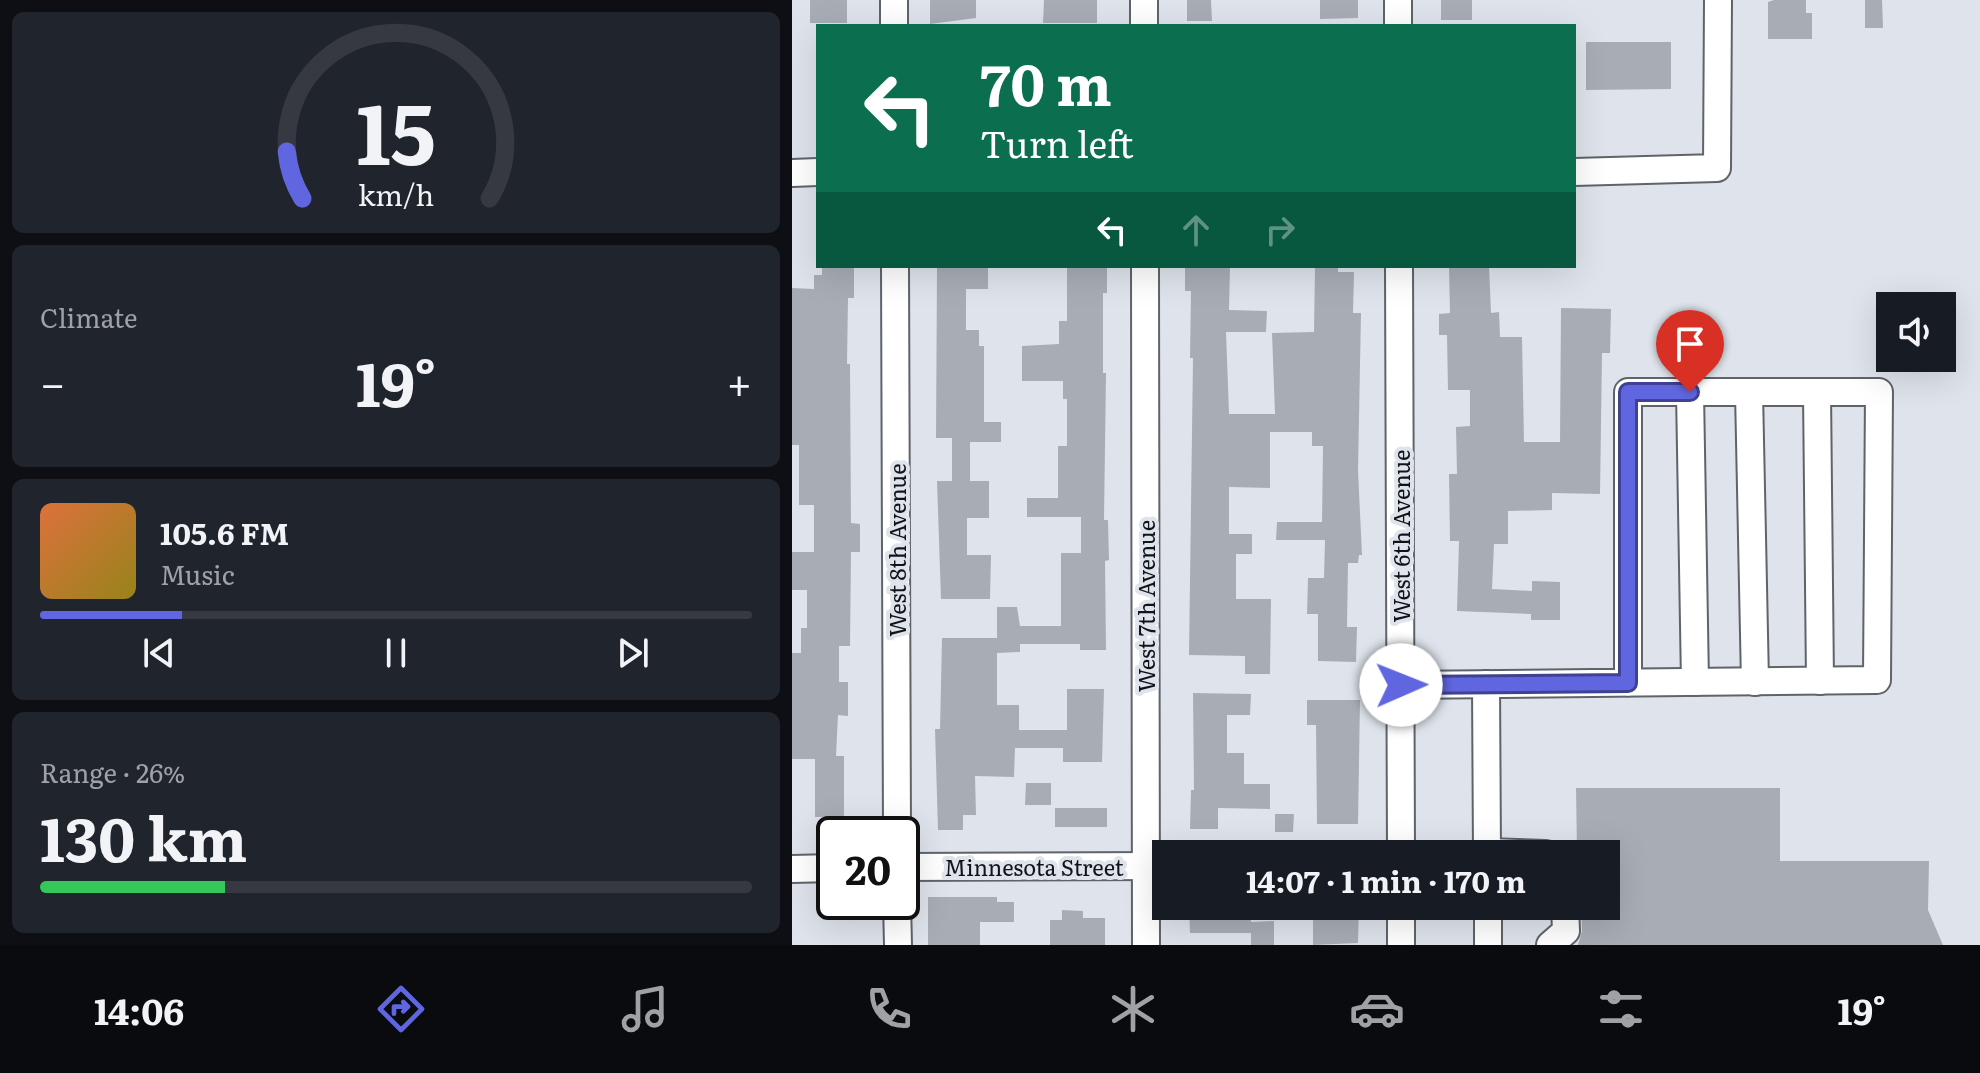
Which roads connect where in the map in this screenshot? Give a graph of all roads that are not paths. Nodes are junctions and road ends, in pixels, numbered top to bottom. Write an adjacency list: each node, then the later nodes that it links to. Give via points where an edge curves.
1 (894, 0): 5 (street)
2 (1144, 0): 6 (street)
3 (1398, 0): 7 (street)
4 (1718, 0): 9 (street, via 1717,168)
5 (894, 24)
6 (1144, 24)
7 (1398, 24)
8 (816, 172): 10 (street)
9 (1576, 172)
10 (792, 173)
11 (895, 268): 23 (street, West 8th Avenue)
12 (1145, 268): 24 (street, West 7th Avenue)
13 (1399, 268): 22 (street, West 6th Avenue)
14 (1690, 392): 15 (street); 18 (street); 20 (street, via 1628,392)
15 (1749, 392): 16 (street); 19 (street)
16 (1817, 392): 17 (street); 17 (street, via 1879,392 1877,680)
17 (1820, 681): 19 (street)
18 (1695, 682): 19 (street); 20 (street)
19 (1755, 682)
20 (1628, 683): 21 (street)
21 (1486, 684): 22 (street); 26 (street)
22 (1401, 685): 25 (street, West 6th Avenue)
23 (897, 816)
24 (1155, 840)
25 (1401, 840)
26 (1487, 840)
27 (1152, 866): 28 (street, Minnesota Street)
28 (920, 867)
29 (816, 868): 30 (street)
30 (792, 869)
31 (1152, 892): 37 (street, West 7th Avenue)
32 (897, 920): 36 (street)
33 (1401, 920): 38 (street)
34 (1488, 920): 39 (street)
35 (1566, 920): 40 (street, via 1566,931)
36 (898, 945)
37 (1146, 945)
38 (1401, 945)
39 (1488, 945)
40 (1550, 945)

